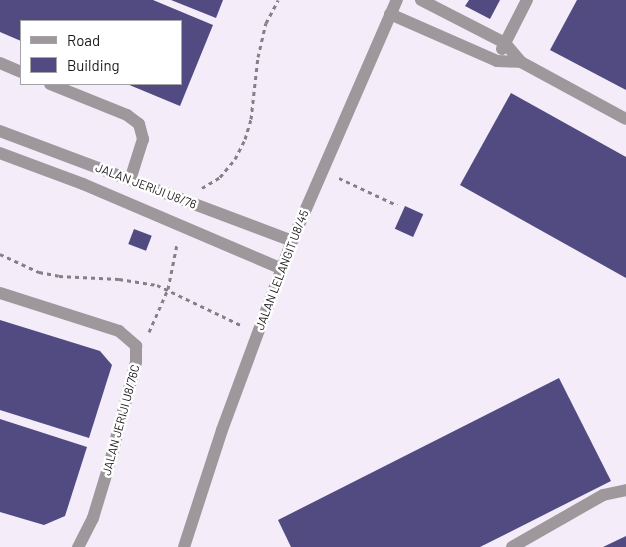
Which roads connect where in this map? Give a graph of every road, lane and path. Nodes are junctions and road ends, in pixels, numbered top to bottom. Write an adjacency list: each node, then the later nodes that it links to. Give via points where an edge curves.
1 (278, 0): 17 (path, via 262,40 251,120 239,152 220,177)
2 (397, 0): 5 (street, JALAN LELANGIT U8/45)
3 (421, 0): 6 (street)
4 (527, 0): 6 (street)
5 (390, 14): 7 (street); 15 (street, JALAN LELANGIT U8/45)
6 (505, 43): 7 (street); 8 (street)
7 (497, 61): 8 (street)
8 (521, 62): 12 (street)
9 (0, 63): 10 (street)
10 (20, 72)
11 (53, 85): 16 (street, via 128,115 139,124 143,139)
12 (626, 119)
13 (0, 131): 16 (street, JALAN JERIJI U8/76)
14 (0, 153): 19 (street, JALAN JERIJI U8/76)
15 (322, 170): 18 (path); 20 (street, JALAN LELANGIT U8/45)
16 (130, 180): 17 (street, JALAN JERIJI U8/76)
17 (182, 200): 20 (street, JALAN JERIJI U8/76)
18 (397, 205)
19 (181, 226): 22 (street, JALAN JERIJI U8/76); 23 (path)
20 (292, 240): 22 (street, JALAN LELANGIT U8/45)
21 (0, 254): 23 (path, via 39,272 142,281)
22 (282, 269): 25 (street, JALAN LELANGIT U8/45)
23 (168, 289): 25 (path); 26 (path)
24 (0, 293): 26 (street, JALAN JERIJI U8/76C, via 119,331 131,340)
25 (258, 332): 29 (street, JALAN LELANGIT U8/45)
26 (138, 354): 28 (street, JALAN JERIJI U8/76C, via 94,518)
27 (626, 490): 30 (street, via 603,495)
28 (78, 547)
29 (184, 547)
30 (512, 547)

